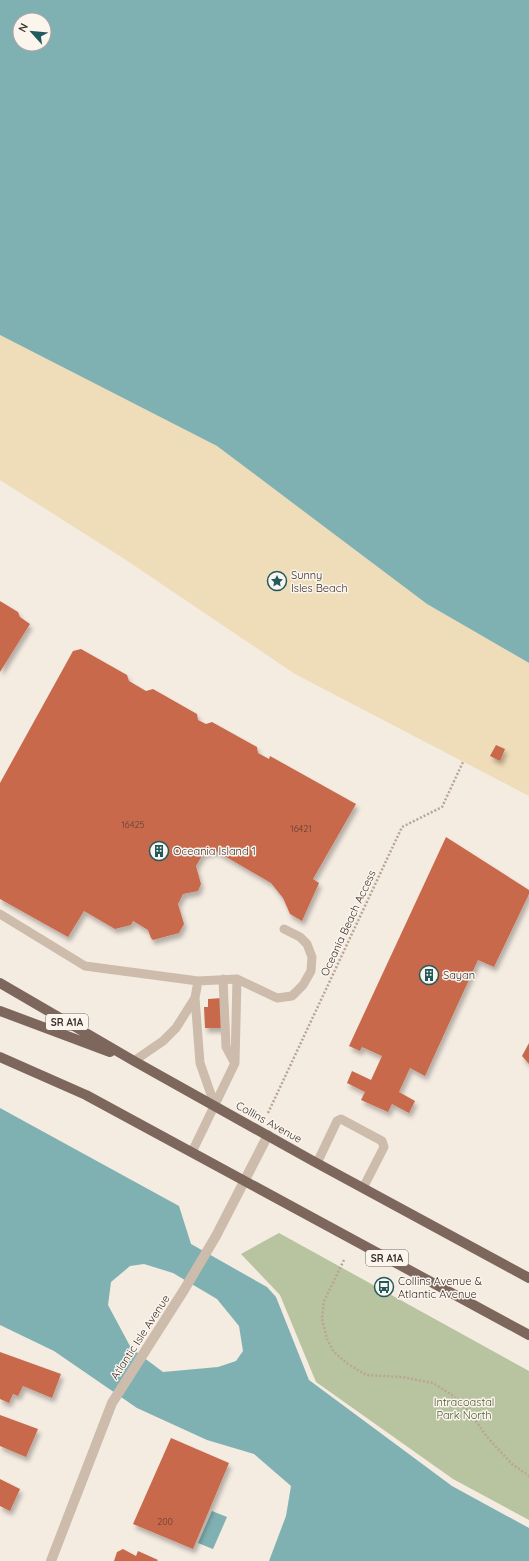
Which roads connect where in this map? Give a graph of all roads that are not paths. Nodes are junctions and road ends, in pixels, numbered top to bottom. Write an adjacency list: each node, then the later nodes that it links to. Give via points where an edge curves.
1 (0, 914): 5 (lane, via 86,966)
2 (284, 929): 4 (lane, via 300,937 307,944 312,957 311,971 303,985 292,996 277,998)
3 (223, 979): 4 (lane); 5 (lane); 11 (lane, via 226,1047)
4 (237, 979): 11 (lane)
5 (198, 981): 7 (lane)
6 (0, 983): 10 (main road, Collins Avenue / SR A1A)
7 (195, 998): 10 (lane, via 176,1028 163,1041); 12 (lane, via 200,1063)
8 (0, 1011): 10 (main road)
9 (0, 1057): 14 (main road, SR A1A, via 86,1095)
10 (134, 1061): 12 (main road, Collins Avenue / SR A1A)
11 (235, 1063): 12 (lane)
12 (215, 1106): 13 (main road, Collins Avenue / SR A1A); 14 (lane)
13 (268, 1135): 15 (main road, Collins Avenue / SR A1A); 16 (street, Atlantic Isle Avenue)
14 (192, 1152): 16 (main road, SR A1A)
15 (318, 1163): 17 (main road, Collins Avenue / SR A1A); 17 (lane, via 337,1121 341,1119 382,1141 384,1147)
16 (245, 1181): 19 (main road, SR A1A); 20 (street, Atlantic Isle Avenue, via 184,1290 112,1403)
17 (363, 1188): 18 (main road, Collins Avenue / SR A1A)
18 (529, 1278)
19 (529, 1335)
20 (51, 1561)

